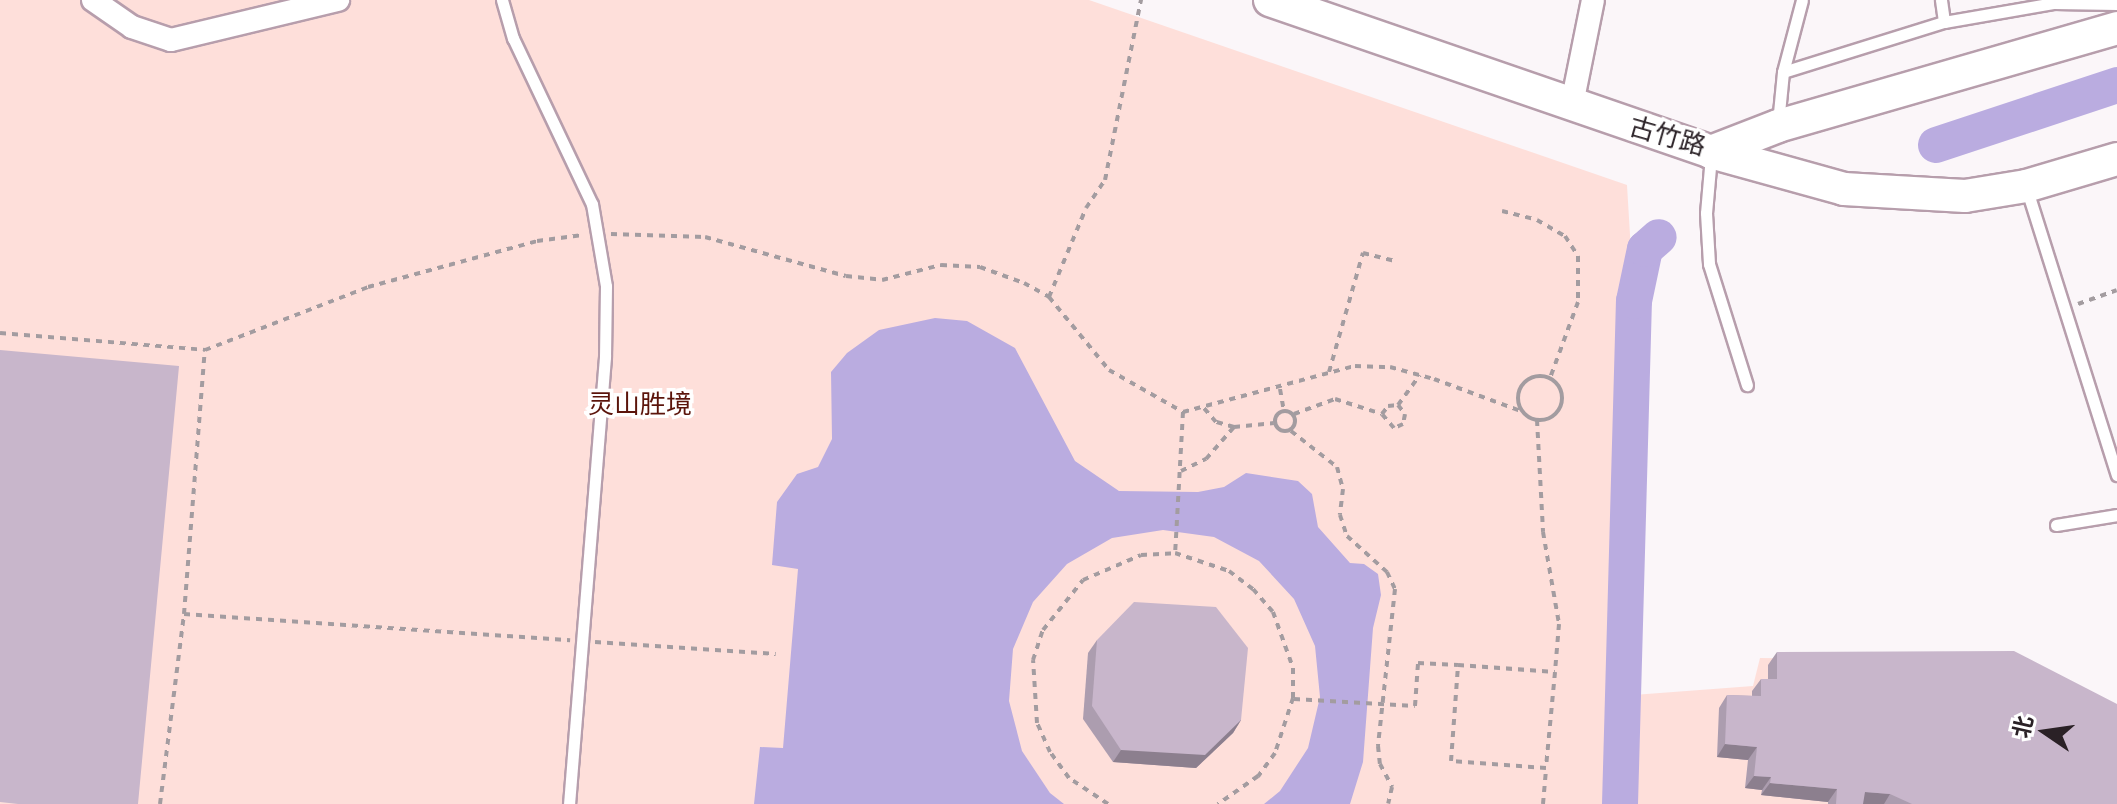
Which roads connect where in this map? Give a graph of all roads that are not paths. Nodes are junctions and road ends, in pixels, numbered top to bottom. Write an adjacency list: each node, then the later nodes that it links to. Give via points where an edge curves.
1 (93, 0): 2 (street, via 132,27 171,40)
2 (338, 0)
3 (502, 0): 21 (lane, via 518,50 576,163 600,234 605,357)
4 (1270, 0): 12 (street, 古竹路)
5 (1593, 0): 12 (street)
6 (1802, 0): 11 (lane)
7 (1941, 0): 9 (lane)
8 (2117, 4): 9 (lane, via 2054,3)
9 (1944, 22): 11 (lane)
10 (2117, 28): 13 (street, 古竹路)
11 (1783, 72): 13 (lane)
12 (1572, 104): 14 (street, 古竹路)
13 (1778, 126): 14 (street, 古竹路)
14 (1711, 152): 16 (street, via 1844,189 1904,196 1965,196); 17 (lane, via 1709,264)
15 (2117, 159): 16 (street)
16 (2026, 186): 18 (lane)
17 (1747, 385)
18 (2117, 475)
19 (2117, 515): 20 (lane)
20 (2056, 525)
21 (569, 804)

